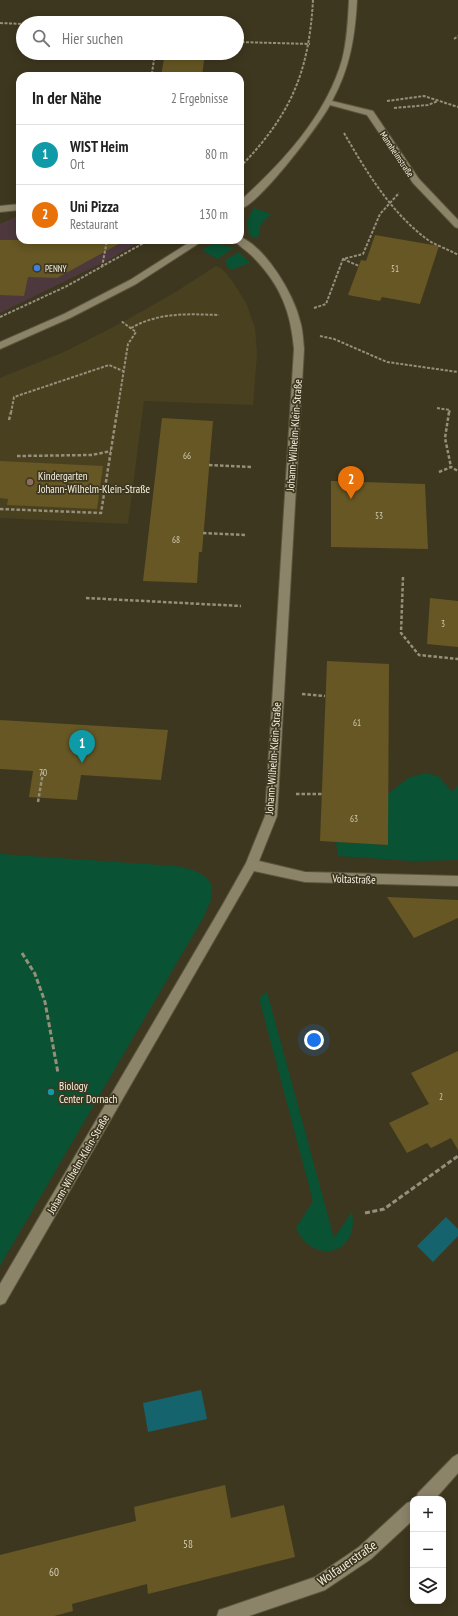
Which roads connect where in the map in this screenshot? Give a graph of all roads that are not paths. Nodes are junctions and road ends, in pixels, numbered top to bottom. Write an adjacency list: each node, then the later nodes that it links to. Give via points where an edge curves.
1 (353, 0): 2 (street, via 348,52)
2 (327, 102): 3 (street, via 292,155); 6 (street, Mannheimstraße, via 370,113 416,181)
3 (244, 202)
4 (16, 207): 5 (street)
5 (0, 209)
6 (458, 225)
7 (193, 244): 9 (street, via 133,282)
8 (244, 244): 10 (street, Johann-Wilhelm-Klein-Straße, via 272,272 287,299 296,322 299,350 270,816)
9 (0, 346)
10 (251, 865): 11 (street, Voltastraße, via 305,876); 12 (street, Johann-Wilhelm-Klein-Straße)
11 (458, 881)
12 (0, 1298)
13 (458, 1462): 14 (street)
14 (427, 1496)
15 (410, 1512): 16 (street, Wolfauerstraße, via 365,1553 319,1584)
16 (225, 1616)

